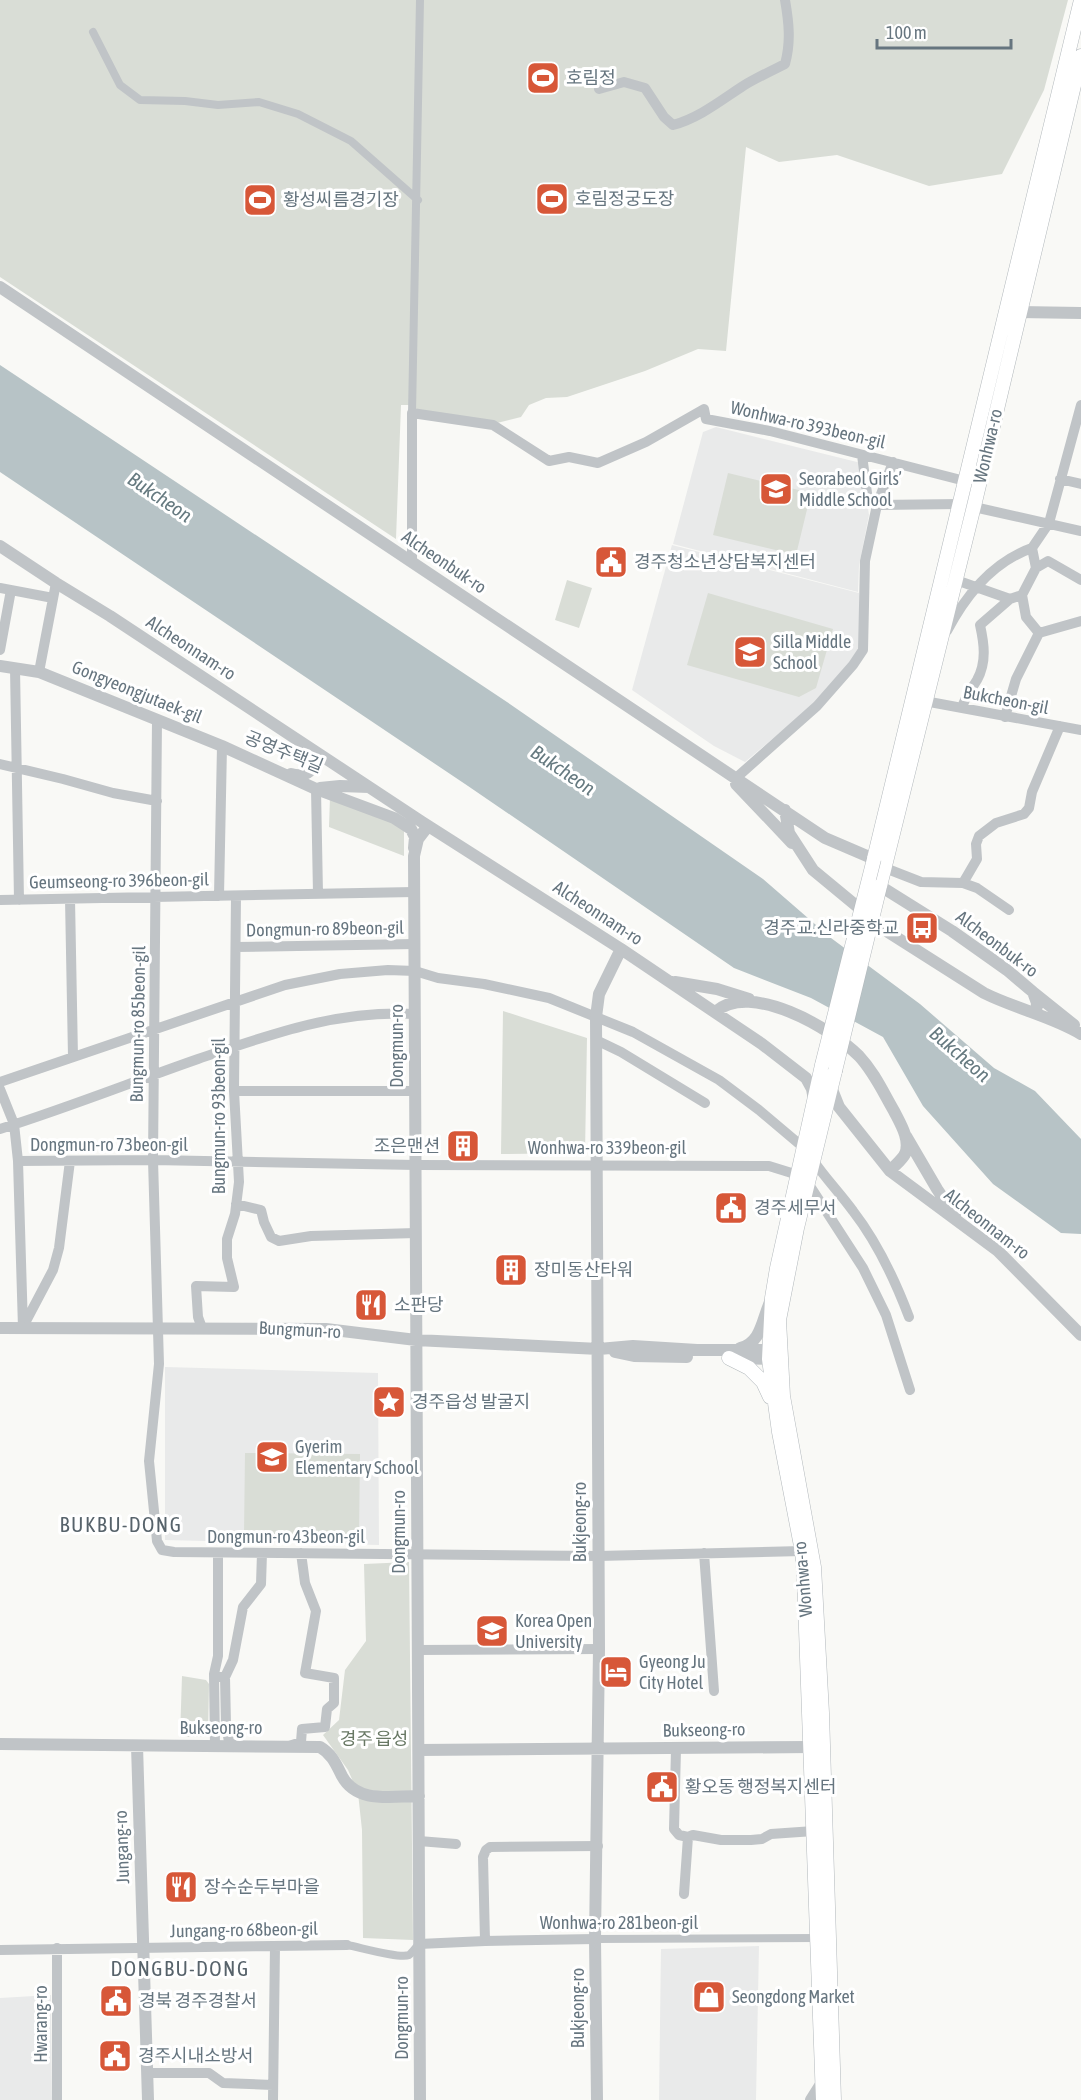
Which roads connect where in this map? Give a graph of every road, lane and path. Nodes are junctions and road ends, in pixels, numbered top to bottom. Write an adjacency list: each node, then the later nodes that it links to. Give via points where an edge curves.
1 (420, 0): 7 (street)
2 (785, 0): 6 (street, via 790,36 785,64 686,121 673,125 645,88 624,82)
3 (1081, 0): 9 (main road, Wonhwa-ro)
4 (93, 32): 7 (street, via 120,86 140,100 218,105 259,102 298,114 351,141)
5 (1081, 56): 9 (main road, Wonhwa-ro)
6 (599, 89)
7 (418, 200): 12 (street)
8 (0, 287): 24 (street, Alcheonbuk-ro)
9 (1013, 312): 10 (street); 16 (main road, Wonhwa-ro); 19 (main road, Wonhwa-ro)
10 (1081, 313)
11 (1081, 405): 15 (street)
12 (412, 413): 13 (street, Wonhwa-ro 393beon-gil, via 493,425 549,461 569,457 598,463 705,409 706,419); 24 (street)
13 (862, 455): 14 (street, Wonhwa-ro 393beon-gil); 18 (street, via 868,501)
14 (893, 462): 16 (street, Wonhwa-ro 393beon-gil); 18 (street)
15 (1060, 479): 17 (street); 20 (street)
16 (965, 481): 19 (main road, Wonhwa-ro)
17 (1081, 483)
18 (877, 505): 19 (street, Wonhwa-ro); 53 (street, via 865,561 863,650 817,706)
19 (967, 506): 20 (street); 26 (main road, Wonhwa-ro); 41 (main road, Wonhwa-ro)
20 (1049, 523): 21 (street); 23 (street)
21 (1081, 531)
22 (0, 546): 28 (street, Alcheonnam-ro)
23 (1032, 548): 25 (street); 29 (street, via 1014,554)
24 (412, 562): 49 (street, Alcheonbuk-ro)
25 (1036, 568): 27 (street, via 1048,561); 31 (street)
26 (956, 580): 29 (street); 36 (main road, Wonhwa-ro)
27 (1081, 580)
28 (56, 583): 32 (street); 47 (street, Alcheonnam-ro)
29 (975, 587): 33 (street); 36 (street)
30 (6, 589): 32 (street); 37 (street)
31 (1022, 595): 33 (street); 35 (street, via 1026,618)
32 (53, 598): 40 (street)
33 (1010, 599): 42 (street, via 980,625 986,649 978,678 964,697)
34 (1081, 621): 35 (street)
35 (1039, 633): 43 (street, via 1016,679)
36 (940, 644): 41 (main road, Wonhwa-ro)
37 (0, 650)
38 (0, 666): 39 (street, Gongyeongjutaek-gil)
39 (15, 668): 40 (street, Gongyeongjutaek-gil); 51 (street, Geumseong-ro 396beon-gil)
40 (39, 672): 44 (street, Gongyeongjutaek-gil)
41 (919, 700): 42 (street, Bukcheon-gil); 62 (main road, Wonhwa-ro)
42 (963, 708): 43 (street, Bukcheon-gil)
43 (1005, 717): 45 (street, Bukcheon-gil)
44 (157, 720): 48 (street, Gongyeongjutaek-gil); 56 (street, Bungmun-ro 85beon-gil)
45 (1060, 726): 46 (street, Bukcheon-gil); 63 (street, via 1029,808 1024,814 996,823 979,836 977,859)
46 (1081, 730)
47 (303, 743): 52 (street, via 313,759 306,774 298,776); 54 (street, Alcheonnam-ro)
48 (222, 746): 52 (street, 공영주택길); 67 (street, Geumseong-ro 396beon-gil)
49 (714, 763): 53 (street, Alcheonbuk-ro); 60 (street)
50 (0, 764): 51 (street)
51 (15, 767): 56 (street); 72 (street, Geumseong-ro 396beon-gil)
52 (270, 767): 55 (street, 공영주택길)
53 (736, 778): 57 (street, Alcheonbuk-ro)
54 (369, 787): 55 (street, 공영주택길); 58 (street, Alcheonnam-ro)
55 (316, 789): 61 (street, via 394,818 411,829 415,837); 66 (street)
56 (157, 801): 69 (street, Bungmun-ro 85beon-gil)
57 (785, 810): 59 (street, Alcheonbuk-ro); 60 (street, via 789,833)
58 (428, 826): 61 (street, via 418,839); 76 (street, Alcheonnam-ro)
59 (820, 835): 60 (street, via 807,834); 62 (street, Alcheonbuk-ro)
60 (797, 848): 83 (street, via 813,870 888,932 984,993)
61 (414, 856): 65 (street, Dongmun-ro)
62 (879, 863): 63 (street, via 921,882); 64 (main road); 93 (main road, bridge)
63 (963, 883): 73 (street)
64 (880, 886): 79 (street, Alcheonbuk-ro, via 952,931); 93 (main road, bridge)
65 (414, 892): 66 (street, Geumseong-ro 396beon-gil); 74 (street, Dongmun-ro)
66 (318, 894): 68 (street, Geumseong-ro 396beon-gil)
67 (219, 896): 68 (street, Geumseong-ro 396beon-gil); 69 (street, Geumseong-ro 396beon-gil)
68 (236, 896): 75 (street, Bungmun-ro 93beon-gil)
69 (156, 897): 70 (street, Geumseong-ro 396beon-gil); 88 (street, Bungmun-ro 85beon-gil)
70 (70, 899): 72 (street, Geumseong-ro 396beon-gil); 92 (street)
71 (0, 900): 72 (street, Geumseong-ro 396beon-gil)
72 (19, 900)
73 (1009, 910)
74 (415, 944): 75 (street, Dongmun-ro 89beon-gil); 77 (street, Dongmun-ro)
75 (236, 947): 81 (street, Bungmun-ro 93beon-gil)
76 (621, 949): 78 (street, Alcheonnam-ro); 87 (street, Bukjeong-ro, via 599,994)
77 (415, 971): 81 (street, via 316,978); 86 (street, Dongmun-ro); 87 (street, via 549,998)
78 (667, 980): 82 (street, via 728,991); 84 (street, Alcheonnam-ro)
79 (1022, 983): 80 (street, Alcheonbuk-ro); 83 (street, via 1018,997)
80 (1033, 992): 85 (street, Alcheonbuk-ro); 89 (street)
81 (235, 1002): 88 (street); 91 (street, Bungmun-ro 93beon-gil)
82 (758, 1002): 84 (street, via 726,1004); 105 (street, via 804,1019 846,1044 876,1078)
83 (1009, 1004): 85 (street)
84 (715, 1012): 93 (street, Alcheonnam-ro, via 762,1044)
85 (1036, 1013): 89 (street)
86 (415, 1014): 91 (street, via 382,1012 337,1018); 99 (street, Dongmun-ro)
87 (596, 1017): 90 (street, Bukjeong-ro); 106 (street, via 633,1032 719,1080)
88 (155, 1029): 92 (street); 94 (street, Bungmun-ro 85beon-gil)
89 (1081, 1033)
90 (596, 1040): 100 (street); 112 (street, Bukjeong-ro)
91 (235, 1047): 94 (street); 98 (street, Bungmun-ro 93beon-gil)
92 (73, 1057): 95 (street)
93 (820, 1073): 96 (main road, Wonhwa-ro); 106 (main road, Wonhwa-ro)
94 (154, 1075): 103 (street); 107 (street, Bungmun-ro 85beon-gil)
95 (0, 1082)
96 (831, 1087): 101 (street, Alcheonnam-ro); 102 (main road, Wonhwa-ro)
97 (0, 1089): 103 (street)
98 (234, 1091): 99 (street); 111 (street, Bungmun-ro 93beon-gil)
99 (415, 1091): 113 (street, Dongmun-ro)
100 (705, 1103)
101 (839, 1107): 102 (street); 114 (street, Alcheonnam-ro)
102 (825, 1112): 108 (main road, Wonhwa-ro)
103 (14, 1124): 104 (street); 109 (street)
104 (0, 1129)
105 (905, 1134): 114 (street, via 905,1155); 117 (street)
106 (804, 1148): 115 (main road, Wonhwa-ro)
107 (153, 1160): 110 (street, Dongmun-ro 73beon-gil); 111 (street, Dongmun-ro 73beon-gil); 123 (street, Bungmun-ro 85beon-gil)
108 (813, 1160): 115 (main road, Wonhwa-ro); 120 (street, via 854,1211 887,1266)
109 (18, 1161): 110 (street, Dongmun-ro 73beon-gil); 122 (street)
110 (70, 1161): 122 (street, via 53,1270)
111 (237, 1163): 113 (street, Dongmun-ro 73beon-gil); 116 (street, Bungmun-ro 93beon-gil)
112 (597, 1164): 113 (street, Wonhwa-ro 339beon-gil); 115 (street, Wonhwa-ro 339beon-gil, via 769,1166); 127 (street, Bukjeong-ro)
113 (416, 1165): 118 (street, Dongmun-ro)
114 (890, 1171): 117 (street, Alcheonnam-ro)
115 (803, 1179): 119 (main road, Wonhwa-ro); 129 (main road, Wonhwa-ro); 130 (street, via 863,1268 886,1315)
116 (236, 1204): 118 (street, via 261,1210 271,1237 279,1241 311,1236); 124 (street, Bungmun-ro 93beon-gil, via 227,1239 234,1287 196,1286)
117 (959, 1222): 125 (street, Alcheonnam-ro, via 1020,1271)
118 (416, 1233): 126 (street, Dongmun-ro)
119 (772, 1297): 128 (street, via 755,1340); 129 (main road, Wonhwa-ro)
120 (909, 1317)
121 (0, 1328): 122 (street, Bungmun-ro)
122 (23, 1328): 123 (street, Bungmun-ro)
123 (159, 1328): 124 (street, Bungmun-ro); 133 (street, Dongmun-ro 43beon-gil, via 149,1461 157,1541 162,1550)
124 (202, 1328): 126 (street, Bungmun-ro, via 326,1329)
125 (1081, 1335)
126 (416, 1340): 127 (street, Bungmun-ro); 137 (street, Dongmun-ro)
127 (599, 1349): 128 (street, Bungmun-ro, via 634,1356); 138 (street, Bukjeong-ro)
128 (731, 1354): 129 (street, Bungmun-ro); 131 (main road, via 763,1382)
129 (774, 1354): 131 (main road, Wonhwa-ro); 178 (main road, Wonhwa-ro, via 814,1567)
130 (910, 1390)
131 (774, 1401): 132 (main road, Wonhwa-ro)
132 (802, 1551): 136 (street, Dongmun-ro 43beon-gil); 148 (main road, Wonhwa-ro)
133 (218, 1552): 134 (street, Dongmun-ro 43beon-gil); 141 (street)
134 (262, 1553): 135 (street, Dongmun-ro 43beon-gil); 141 (street, via 261,1584 243,1607 233,1660)
135 (301, 1553): 137 (street, Dongmun-ro 43beon-gil); 147 (street, via 305,1583 316,1611 305,1673 334,1678 334,1703 327,1709 325,1727 302,1729 301,1742)
136 (704, 1553): 138 (street, Dongmun-ro 43beon-gil); 142 (street)
137 (417, 1554): 138 (street, Dongmun-ro 43beon-gil); 140 (street, Dongmun-ro)
138 (598, 1556): 139 (street, Bukjeong-ro)
139 (599, 1649): 140 (street); 151 (street, Bukjeong-ro)
140 (418, 1650): 150 (street, Dongmun-ro)
141 (220, 1677): 145 (street); 146 (street, via 229,1742)
142 (714, 1691)
143 (0, 1744): 144 (street, Bukseong-ro)
144 (137, 1746): 145 (street, Bukseong-ro); 165 (street, Jungang-ro)
145 (215, 1746): 146 (street, Bukseong-ro)
146 (235, 1746): 147 (street, Bukseong-ro)
147 (289, 1746): 152 (street, Bukseong-ro, via 320,1747 327,1751 347,1786 358,1793)
148 (811, 1747): 149 (street, Bukseong-ro); 153 (main road, Wonhwa-ro)
149 (676, 1749): 151 (street, Bukseong-ro); 154 (street, via 674,1829)
150 (418, 1750): 151 (street, Bukseong-ro); 152 (street, Dongmun-ro)
151 (599, 1750): 157 (street, Bukjeong-ro)
152 (419, 1796): 155 (street, Dongmun-ro)
153 (814, 1831): 154 (street, via 771,1834 751,1840); 159 (main road, Wonhwa-ro)
154 (688, 1837): 158 (street)
155 (419, 1841): 156 (street); 162 (street, Dongmun-ro)
156 (456, 1844)
157 (598, 1846): 160 (street, Bukjeong-ro); 161 (street, via 486,1850)
158 (684, 1894)
159 (818, 1938): 160 (street, Wonhwa-ro 281beon-gil); 169 (main road, Wonhwa-ro)
160 (595, 1939): 161 (street, Wonhwa-ro 281beon-gil); 175 (street, Bukjeong-ro)
161 (485, 1941): 162 (street, Wonhwa-ro 281beon-gil)
162 (419, 1944): 163 (street, via 408,1955 396,1956); 174 (street, Dongmun-ro)
163 (346, 1945): 164 (street, Jungang-ro 68beon-gil)
164 (275, 1946): 165 (street, Jungang-ro 68beon-gil); 170 (street)
165 (143, 1947): 166 (street); 168 (street, Jungang-ro)
166 (57, 1948): 167 (street); 171 (street, Hwarang-ro)
167 (0, 1950)
168 (147, 2073): 170 (street, via 209,2073 223,2083); 172 (street, Jungang-ro)
169 (823, 2081): 176 (street); 177 (main road, Wonhwa-ro)
170 (273, 2085): 173 (street)
171 (57, 2100)
172 (148, 2100)
173 (273, 2100)
174 (420, 2100)
175 (597, 2100)
176 (811, 2100)
177 (823, 2100)
178 (834, 2100)

